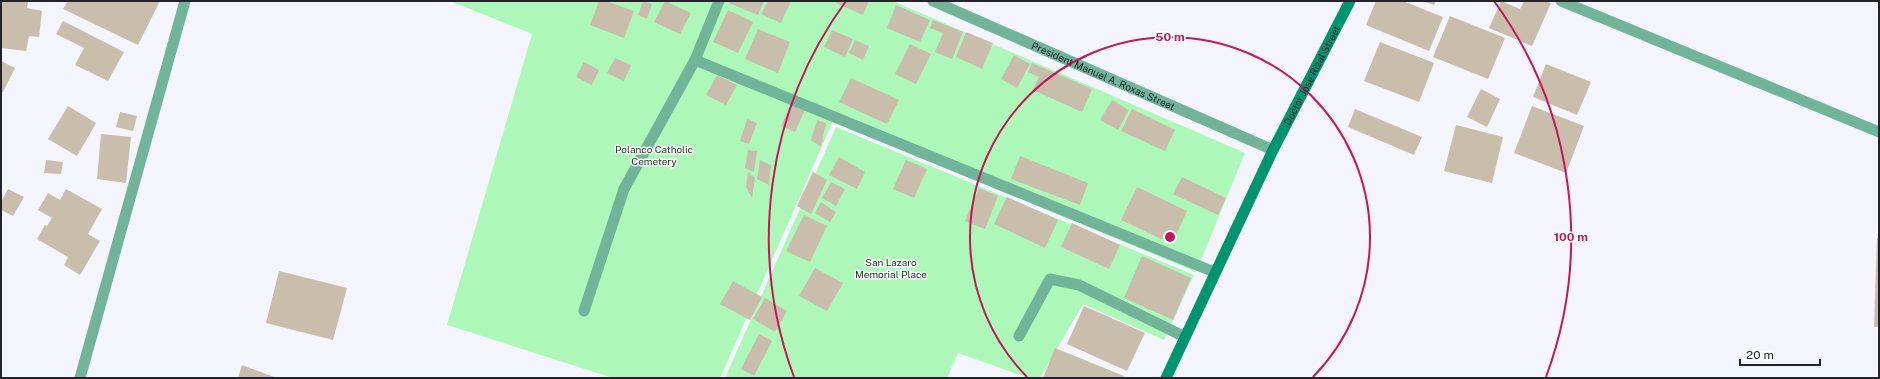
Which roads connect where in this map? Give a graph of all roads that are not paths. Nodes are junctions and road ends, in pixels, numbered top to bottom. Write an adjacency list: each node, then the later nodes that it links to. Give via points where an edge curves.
1 (184, 1): 13 (street)
2 (718, 1): 6 (street)
3 (934, 1): 8 (street, President Manuel A. Roxas Street)
4 (1350, 1): 8 (main road, Doctor Jose Rizal Street)
5 (1561, 1): 7 (street)
6 (695, 60): 9 (street); 10 (street, via 624,189)
7 (1879, 132)
8 (1273, 150): 9 (main road, Doctor Jose Rizal Street)
9 (1214, 272): 12 (main road, Doctor Jose Rizal Street)
10 (584, 311)
11 (1019, 336): 12 (street, via 1050,279 1079,284)
12 (1185, 337): 14 (main road, Doctor Jose Rizal Street)
13 (80, 378)
14 (1166, 378)

